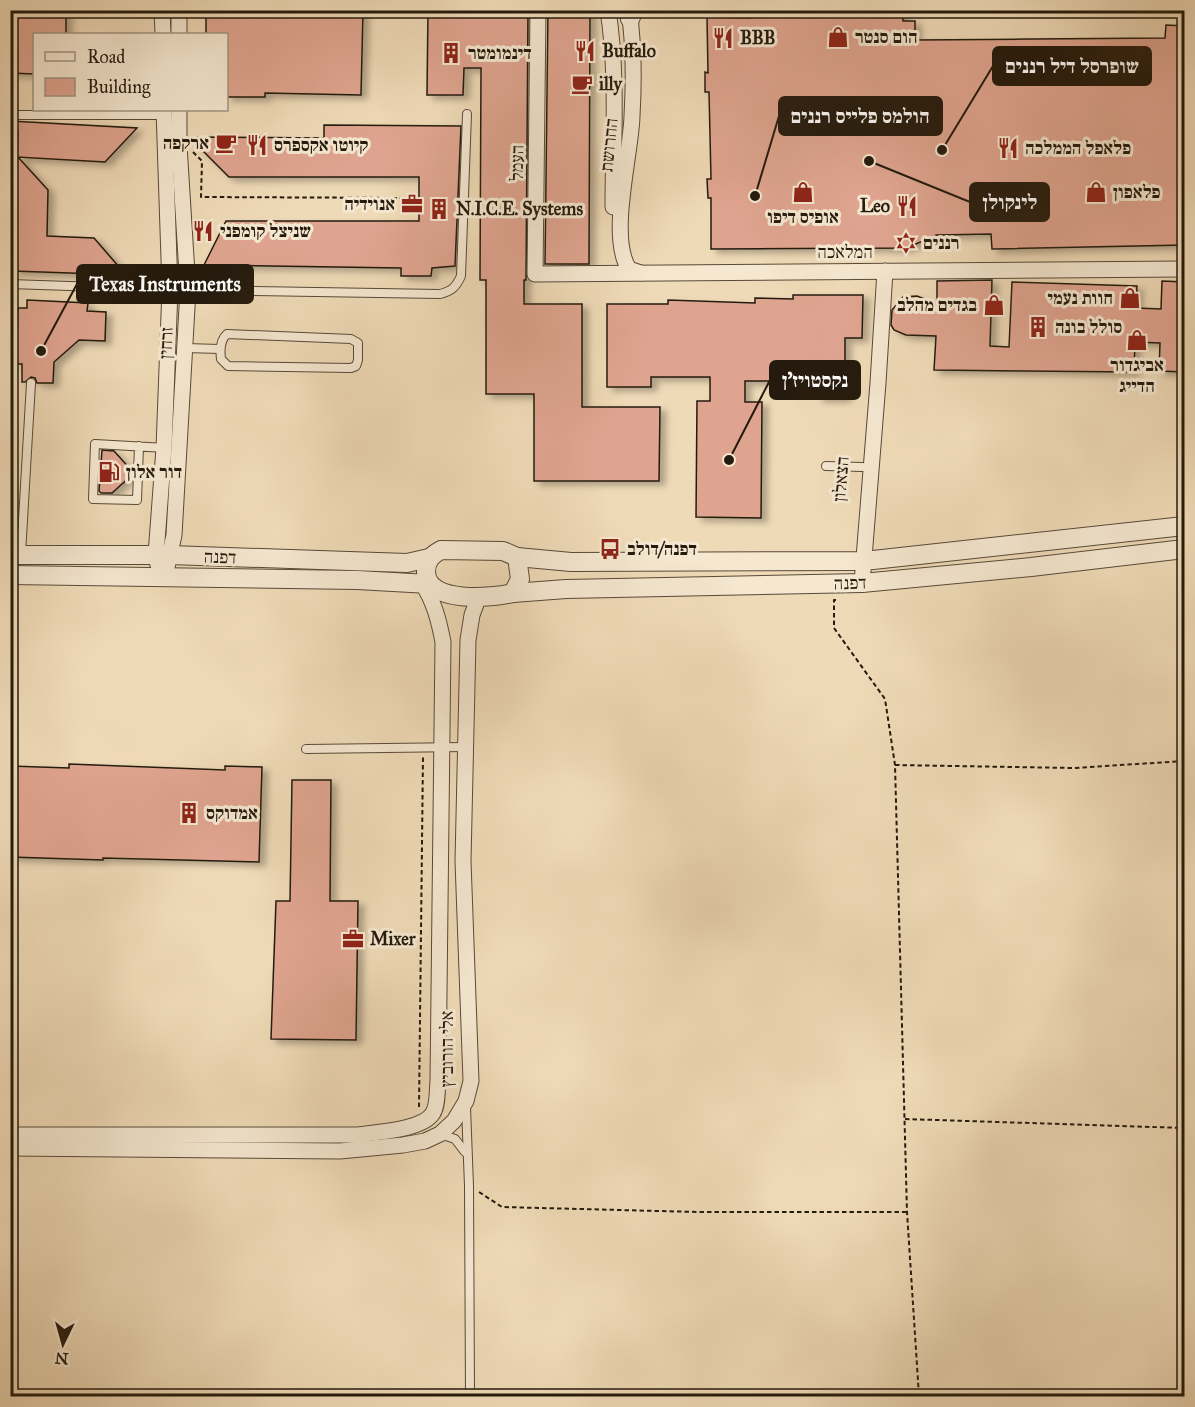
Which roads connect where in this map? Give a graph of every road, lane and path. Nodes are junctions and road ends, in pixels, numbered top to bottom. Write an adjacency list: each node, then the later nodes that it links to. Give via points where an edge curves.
1 (162, 10): 6 (street)
2 (180, 10): 7 (street)
3 (538, 10): 16 (street, העמל, via 535,274)
4 (608, 10): 16 (street, החרושת, via 614,104)
5 (631, 13): 17 (street, החרושת, via 632,116 621,211 621,251 629,269)
6 (163, 33)
7 (179, 33)
8 (179, 111): 20 (street, זרחין)
9 (164, 112): 11 (lane); 19 (street, זרחין)
10 (467, 114): 20 (lane, via 461,276 450,291 440,294)
11 (10, 115)
12 (187, 145): 13 (path, via 201,161 201,198)
13 (419, 198)
14 (1185, 269): 15 (street, המלאכה)
15 (885, 271): 17 (street, המלאכה); 24 (street, הצאלון)
16 (613, 273): 17 (street, המלאכה)
17 (641, 273)
18 (10, 284): 19 (lane)
19 (170, 289): 20 (lane); 26 (street, זרחין)
20 (188, 290): 21 (street, זרחין)
21 (185, 348): 22 (lane); 26 (street, זרחין)
22 (220, 349): 22 (lane, via 221,359 228,366 351,368 356,366 359,347 351,339 227,334)
23 (31, 382): 31 (lane)
24 (878, 383): 28 (street, הצאלון, via 868,390); 35 (street, הצאלון)
25 (139, 447): 25 (lane, via 95,444 93,499 137,500); 26 (lane)
26 (172, 449): 32 (street, זרחין, via 174,535)
27 (826, 466): 28 (lane)
28 (862, 467): 35 (street, הצאלון)
29 (1185, 526): 35 (street, דפנה)
30 (1185, 549): 39 (street, דפנה)
31 (16, 555): 32 (street, דפנה)
32 (163, 555): 33 (street, דפנה, via 407,563); 37 (street, זרחין)
33 (429, 558): 34 (street, דפנה, via 441,550 503,551); 38 (street)
34 (517, 558): 35 (street, דפנה, via 571,562); 40 (street, via 520,579)
35 (859, 561): 39 (street, הצאלון)
36 (10, 574): 37 (street, דפנה)
37 (163, 577): 38 (street, דפנה)
38 (426, 583): 41 (street, דפנה, via 449,595); 43 (street, אלי הורוביץ, via 443,642)
39 (857, 584): 40 (street, דפנה); 47 (path, via 853,597 834,600 834,628 885,699)
40 (513, 593): 41 (street, דפנה)
41 (479, 596): 44 (street, אלי הורוביץ, via 468,640)
42 (423, 747): 43 (lane); 45 (lane); 50 (path)
43 (440, 747): 44 (lane); 50 (street, אלי הורוביץ, via 438,1080 435,1112)
44 (465, 747): 48 (street, אלי הורוביץ, via 465,973 471,1072)
45 (306, 749)
46 (1185, 761): 47 (path, via 1074,768)
47 (895, 765): 49 (path)
48 (466, 1101): 52 (street, אלי הורוביץ); 55 (lane)
49 (904, 1119): 51 (path); 57 (path)
50 (419, 1123): 53 (street, via 358,1135)
51 (1185, 1128)
52 (440, 1134): 54 (street, via 403,1145 340,1151); 55 (lane, via 456,1139)
53 (10, 1135)
54 (10, 1148)
55 (467, 1156): 56 (lane)
56 (469, 1186): 57 (path, via 502,1207); 58 (lane)
57 (907, 1212): 59 (path)
58 (470, 1396)
59 (919, 1396)

